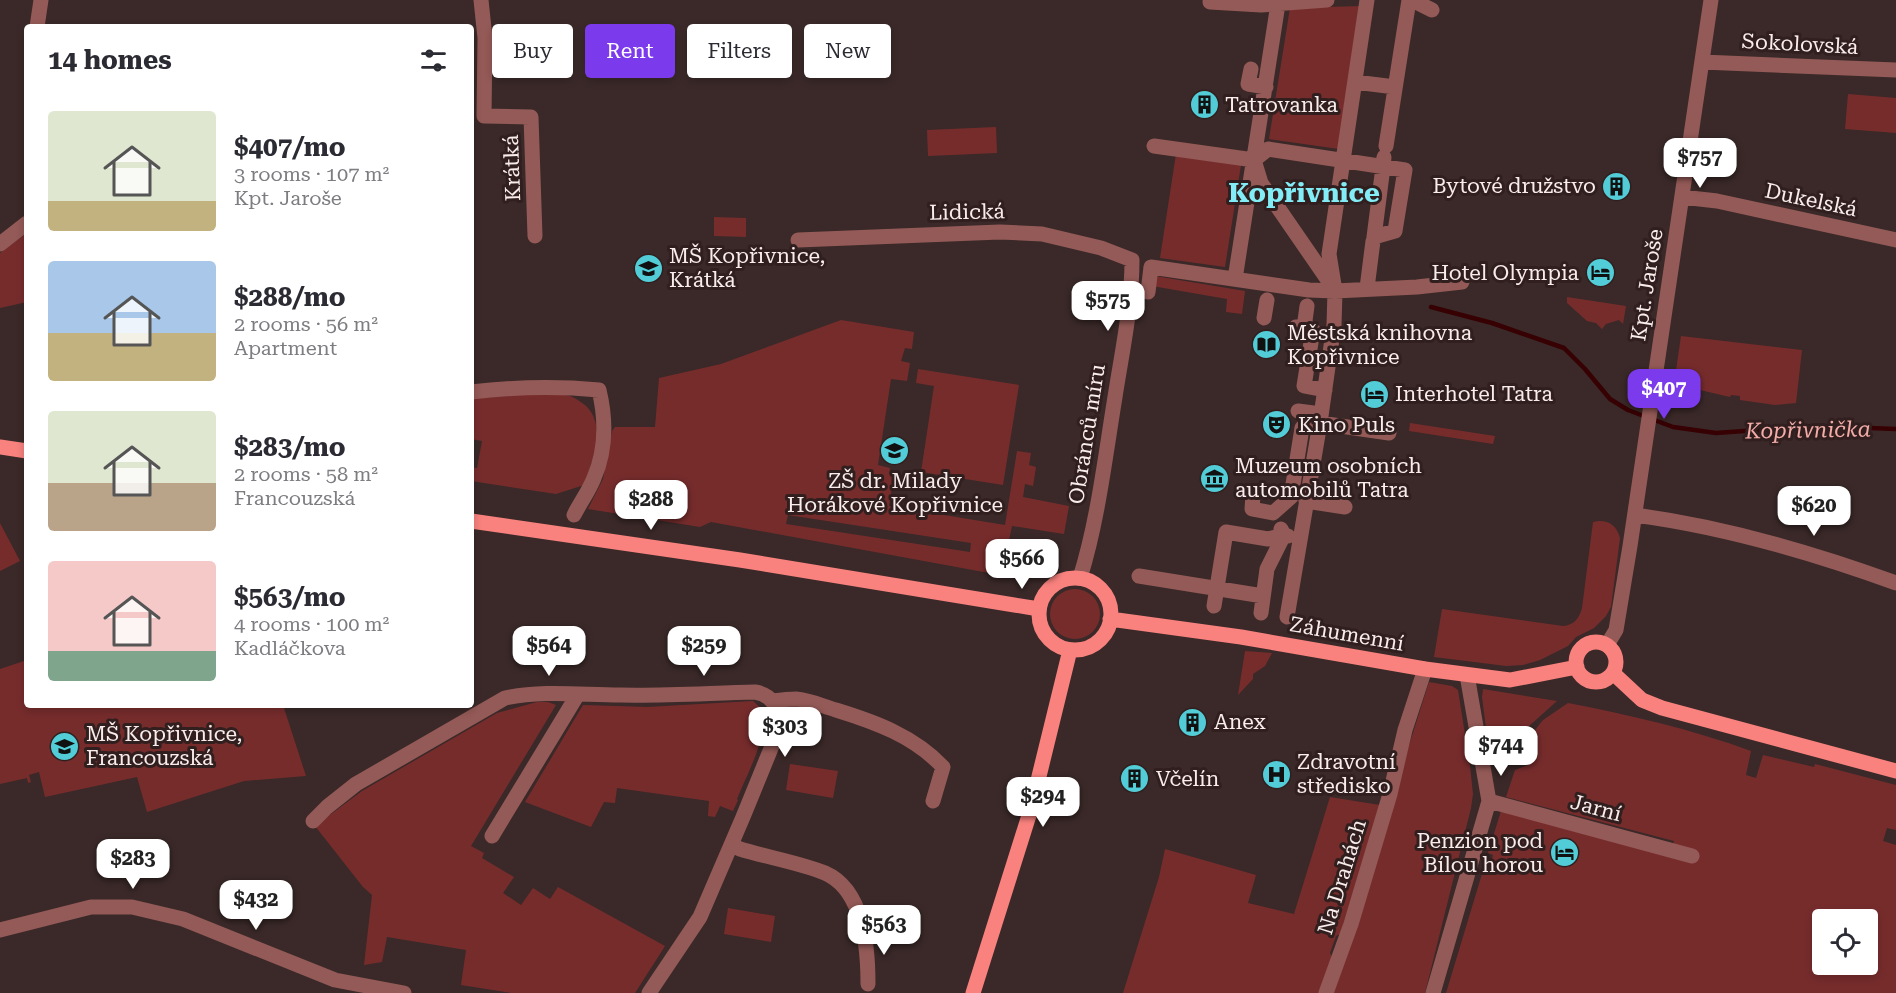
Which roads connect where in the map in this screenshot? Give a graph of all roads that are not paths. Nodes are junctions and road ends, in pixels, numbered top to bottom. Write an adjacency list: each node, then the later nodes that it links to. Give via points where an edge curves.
1 (40, 0): 10 (street)
2 (482, 0): 22 (street, Krátká, via 484,116 531,117)
3 (1327, 0): 8 (street)
4 (1367, 0): 14 (street, Záhumenní)
5 (1411, 0): 9 (street); 16 (street)
6 (1711, 0): 11 (street, Kpt. Jaroše)
7 (1210, 2): 8 (street)
8 (1267, 5): 15 (street)
9 (1432, 10)
10 (37, 24)
11 (1702, 62): 13 (street, Sokolovská); 20 (street, Kpt. Jaroše)
12 (1251, 69): 15 (street, via 1248,84)
13 (1896, 70)
14 (1355, 82): 16 (street); 19 (street, Záhumenní)
15 (1266, 87): 18 (street)
16 (1395, 87): 19 (street, via 1385,156)
17 (1154, 146): 18 (street)
18 (1254, 160): 19 (street, via 1268,149); 28 (street); 31 (street, via 1261,183)
19 (1343, 161): 31 (street, Záhumenní, via 1329,254)
20 (1682, 197): 24 (street, Dukelská); 48 (street, Kpt. Jaroše)
21 (24, 225): 26 (street)
22 (535, 236)
23 (798, 240): 27 (street, Lidická, via 999,232 1042,234)
24 (1896, 240)
25 (1373, 242): 30 (street)
26 (0, 244)
27 (1132, 260): 53 (street, Obránců míru, via 1132,289 1108,440 1090,544)
28 (1235, 279): 32 (street, via 1207,280 1151,267); 33 (street)
29 (1462, 282): 30 (street)
30 (1367, 288): 31 (street)
31 (1335, 291): 34 (street); 36 (street, Záhumenní)
32 (1148, 292)
33 (1268, 293): 34 (street); 35 (street)
34 (1307, 315): 36 (street); 37 (street, via 1313,330 1304,386)
35 (1264, 318)
36 (1334, 325): 37 (street, Záhumenní)
37 (1326, 390): 40 (street, Záhumenní)
38 (474, 392): 47 (street, via 509,387 599,390 604,410 600,456 594,478)
39 (1298, 411): 40 (street)
40 (1321, 419): 41 (street); 45 (street, Záhumenní); 50 (street, Záhumenní, via 1302,428 1291,497)
41 (1389, 433)
42 (0, 447): 43 (main road)
43 (24, 451)
44 (1253, 495): 50 (street, via 1252,510)
45 (1306, 501): 46 (street); 51 (street, Záhumenní)
46 (1345, 507)
47 (574, 515)
48 (1635, 515): 54 (street, via 1782,545); 62 (street, Kpt. Jaroše, via 1616,630)
49 (474, 521): 58 (main road)
50 (1278, 523): 51 (street); 55 (street, via 1268,539 1226,532); 56 (street, Záhumenní)
51 (1299, 538): 60 (street, Záhumenní)
52 (1139, 576): 55 (street)
53 (1080, 578): 58 (main road, via 1053,585); 61 (main road, via 1103,592)
54 (1896, 583)
55 (1217, 588): 56 (street); 57 (street)
56 (1263, 596): 59 (street, Záhumenní)
57 (1214, 606)
58 (1039, 609): 63 (main road, via 1046,636)
59 (1261, 613)
60 (1287, 617)
61 (1110, 619): 63 (main road, via 1106,632 1096,643); 65 (main road, Záhumenní)
62 (1607, 645): 64 (main road, via 1596,641 1584,645 1577,655); 66 (main road, via 1615,655)
63 (1070, 650): 81 (main road, via 1031,809)
64 (1577, 667): 66 (main road, via 1584,678 1596,682); 67 (main road, Záhumenní, via 1510,680)
65 (1425, 669): 67 (main road, Záhumenní); 82 (street, Na Drahách, via 1351,924)
66 (1613, 673): 70 (main road, via 1642,700 1662,708)
67 (1467, 675): 72 (street)
68 (578, 694): 69 (street, via 755,692); 73 (street, via 505,698 356,784); 74 (street)
69 (772, 701): 71 (street, via 819,703 878,723 911,742 943,767); 75 (street, via 781,724)
70 (1896, 771)
71 (933, 801)
72 (1489, 801): 76 (street, Jarní); 83 (street)
73 (313, 821)
74 (492, 836)
75 (732, 845): 78 (street, via 825,873 843,888 865,932); 80 (street, via 700,917)
76 (1692, 856)
77 (0, 930): 79 (street, via 91,907 132,907 183,919 335,980)
78 (868, 984)
79 (404, 993)
80 (649, 993)
81 (973, 993)
82 (1326, 993)
83 (1433, 993)

